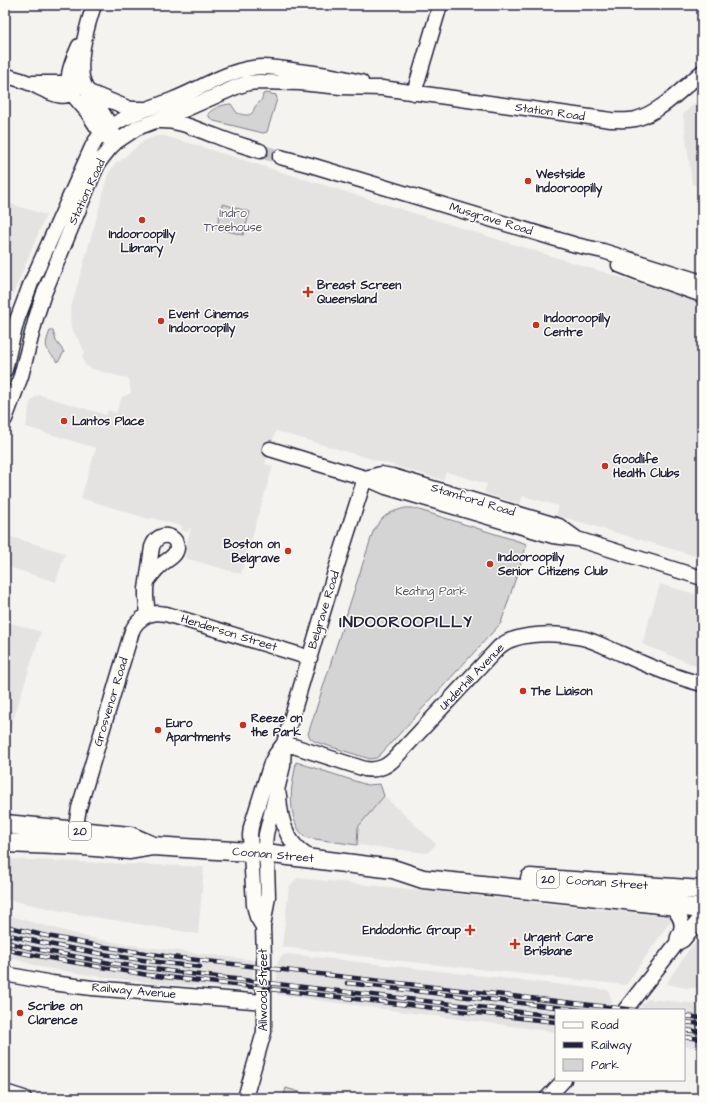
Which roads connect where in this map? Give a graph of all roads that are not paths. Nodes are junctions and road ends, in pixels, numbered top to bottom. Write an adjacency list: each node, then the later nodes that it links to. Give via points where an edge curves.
1 (94, 5): 3 (street)
2 (440, 5): 9 (street)
3 (86, 33): 6 (street); 6 (street, via 69,74)
4 (702, 72): 9 (street, Station Road, via 649,114 625,121)
5 (5, 75): 6 (street, via 58,96)
6 (79, 88): 10 (street, via 128,108); 14 (street)
7 (382, 88): 8 (street, Station Road, via 338,76 261,67 235,72); 9 (street, Station Road); 11 (street, Station Road, via 248,83)
8 (190, 92): 10 (street, Station Road); 11 (street)
9 (414, 93)
10 (146, 109): 14 (street, Station Road, via 126,117)
11 (184, 110): 12 (street, Station Road); 13 (street, via 190,124)
12 (154, 122): 13 (street, via 169,121); 15 (street, Station Road, via 137,128)
13 (195, 128): 16 (street)
14 (106, 130): 15 (street); 21 (street, Station Road, via 92,147)
15 (116, 142): 22 (street, Station Road, via 102,157 93,175 46,289)
16 (260, 151)
17 (280, 157): 18 (street, Musgrave Road)
18 (576, 245): 19 (street, Musgrave Road); 20 (street, via 642,274)
19 (702, 282)
20 (702, 294)
21 (10, 330): 22 (street); 23 (street, Station Road)
22 (31, 337): 24 (street, Station Road)
23 (5, 370): 24 (street)
24 (21, 376): 25 (street, Station Road)
25 (5, 419)
26 (270, 449): 27 (street, Stamford Road)
27 (365, 478): 28 (street, Stamford Road, via 381,474 397,477 559,526 577,539); 31 (street, Belgrave Road)
28 (702, 578)
29 (148, 580): 30 (street)
30 (148, 615): 31 (street, Henderson Street, via 166,614); 36 (street, Grosvenor Road, via 140,619 133,629 79,808)
31 (310, 658): 33 (street, Belgrave Road)
32 (702, 684): 33 (street, Underhill Avenue, via 668,674 582,638 528,635 509,640 499,647 394,760 383,768 365,769)
33 (284, 743): 34 (street, Belgrave Road); 39 (street, Belgrave Road, via 271,762 250,832)
34 (281, 776): 39 (street, Belgrave Road, via 265,845); 40 (street, Belgrave Road, via 280,808 288,836 301,852)
35 (5, 824): 36 (main road, Coonan Street / 20)
36 (75, 831): 38 (main road, Coonan Street / 20, via 130,836)
37 (5, 843): 38 (main road, Coonan Street / 20, via 130,850)
38 (152, 846): 39 (main road, Coonan Street / 20)
39 (258, 853): 40 (main road, Coonan Street / 20); 50 (street, Allwood Street, via 267,873 268,896 263,927)
40 (316, 859): 41 (main road, Coonan Street / 20)
41 (394, 870): 42 (main road, Coonan Street / 20, via 424,867 515,877); 43 (main road, Coonan Street / 20, via 423,879)
42 (702, 890)
43 (582, 895): 44 (main road, Coonan Street, via 596,892); 45 (main road, Coonan Street / 20)
44 (702, 898)
45 (672, 905): 46 (main road, Coonan Street / 20); 48 (street, via 681,923)
46 (702, 909)
47 (702, 916): 48 (street, via 683,940)
48 (677, 943): 51 (street)
49 (5, 974): 50 (street, Railway Avenue, via 52,984)
50 (264, 1002): 55 (street, Allwood Street, via 263,1036)
51 (626, 1009)
52 (563, 1081): 56 (street)
53 (5, 1092): 54 (street)
54 (24, 1098)
55 (245, 1098)
56 (547, 1098)

